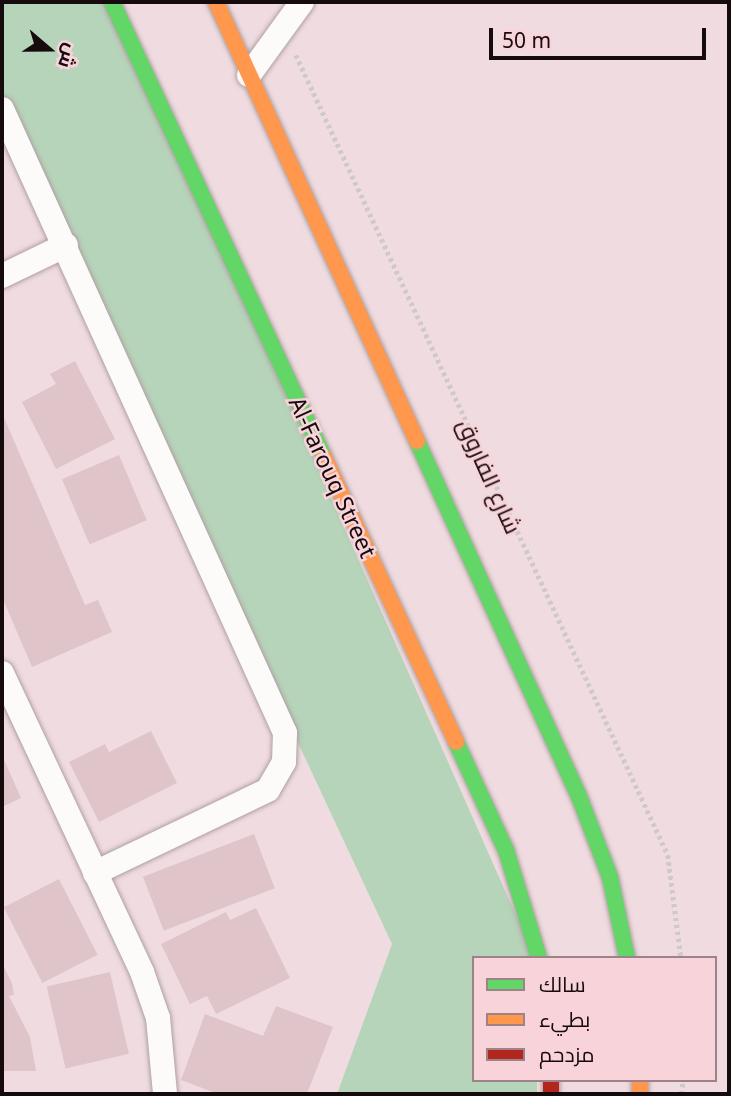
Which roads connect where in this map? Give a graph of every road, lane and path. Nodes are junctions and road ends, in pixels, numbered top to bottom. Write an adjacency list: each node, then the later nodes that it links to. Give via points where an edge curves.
1 (111, 2): 11 (main road, Al-Farouq Street, via 506,850)
2 (216, 2): 5 (main road)
3 (302, 2): 4 (street)
4 (283, 29): 5 (street); 13 (path, شارع الفاروق, via 668,855)
5 (249, 75): 12 (main road, via 580,799 610,877)
6 (2, 109): 7 (street)
7 (65, 245): 8 (street); 10 (street, via 285,733 284,762 268,790)
8 (2, 276)
9 (2, 673): 10 (street)
10 (95, 873): 14 (street, via 158,1018)
11 (538, 956)
12 (628, 956)
13 (681, 956)
14 (165, 1094)

